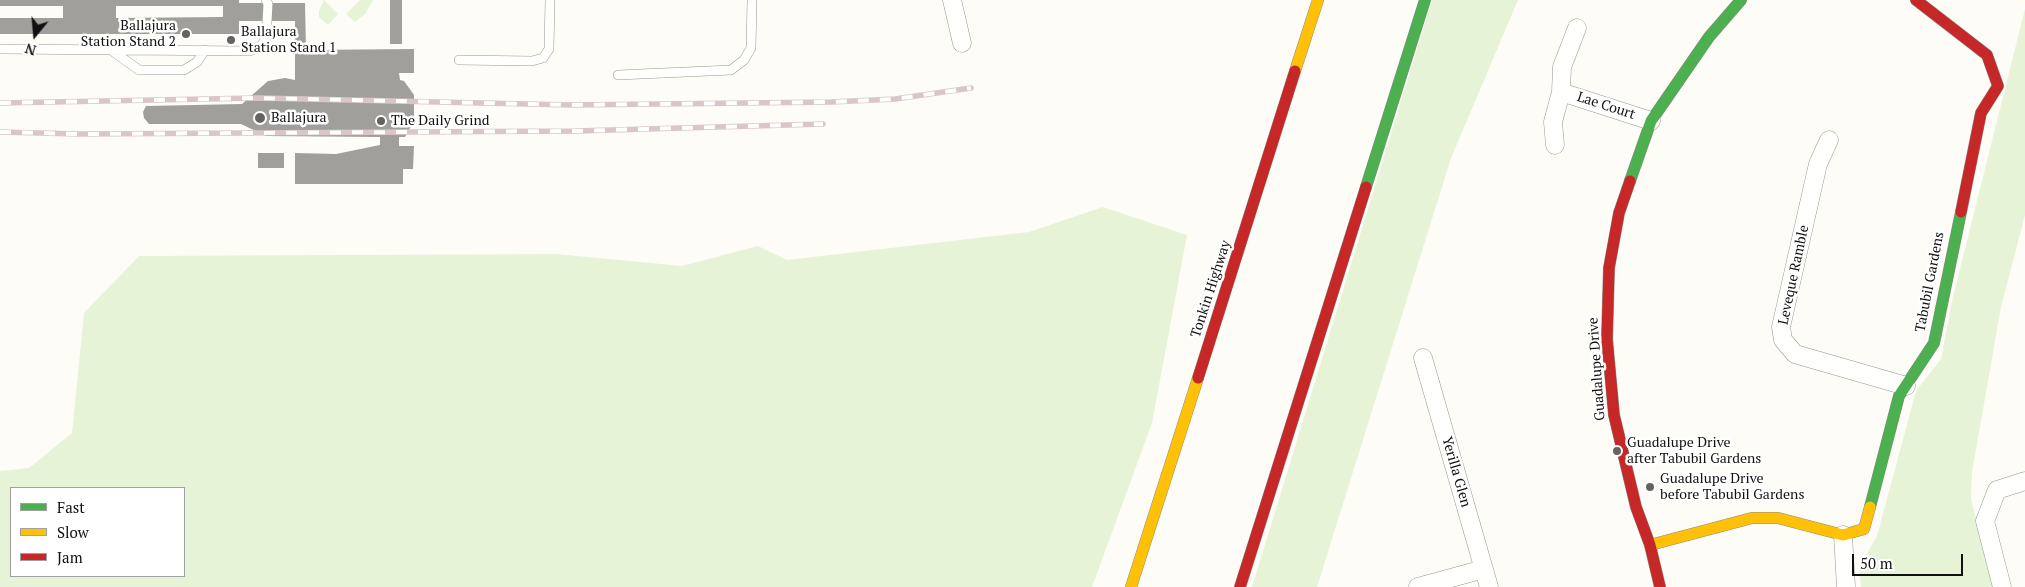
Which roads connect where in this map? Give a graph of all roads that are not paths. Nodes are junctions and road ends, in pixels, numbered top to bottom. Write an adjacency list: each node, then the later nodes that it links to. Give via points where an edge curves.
1 (266, 0): 13 (lane, via 267,34 260,47)
2 (550, 0): 14 (lane, via 549,49 543,58 532,62)
3 (752, 0): 15 (lane, via 751,48 744,60 731,70)
4 (952, 0): 10 (street)
5 (1318, 0): 22 (main road, Tonkin Highway)
6 (1425, 0): 29 (main road)
7 (1741, 0): 17 (main road, Guadalupe Drive, via 1709,37)
8 (1916, 0): 21 (main road, Tabubil Gardens, via 1987,55 1998,86 1981,113 1934,343)
9 (1578, 28): 16 (street, Lae Court, via 1562,67)
10 (962, 43)
11 (0, 49): 12 (lane)
12 (111, 50): 13 (lane); 13 (lane, via 139,70 184,70 197,62)
13 (205, 50)
14 (458, 60)
15 (618, 75)
16 (1561, 92): 17 (street, Lae Court); 19 (street, Lae Court, via 1553,122)
17 (1651, 121): 26 (main road, Guadalupe Drive, via 1619,213 1609,268 1607,339 1614,415 1636,507)
18 (1830, 140): 21 (street, Leveque Ramble, via 1818,164 1781,328 1783,340 1795,354)
19 (1555, 145)
20 (1423, 358): 27 (street, Yerilla Glen)
21 (1906, 386): 25 (main road, Tabubil Gardens, via 1899,396 1864,529)
22 (1187, 414): 24 (main road); 28 (main road, Tonkin Highway)
23 (2025, 481): 34 (street, via 1997,490 1985,521)
24 (1139, 523)
25 (1843, 535): 26 (main road, via 1778,518 1752,518); 33 (street)
26 (1650, 545): 32 (main road, Guadalupe Drive)
27 (1484, 568): 30 (street); 31 (street, Yerilla Glen)
28 (1131, 587)
29 (1240, 587)
30 (1418, 587)
31 (1489, 587)
32 (1660, 587)
33 (1846, 587)
34 (2002, 587)

